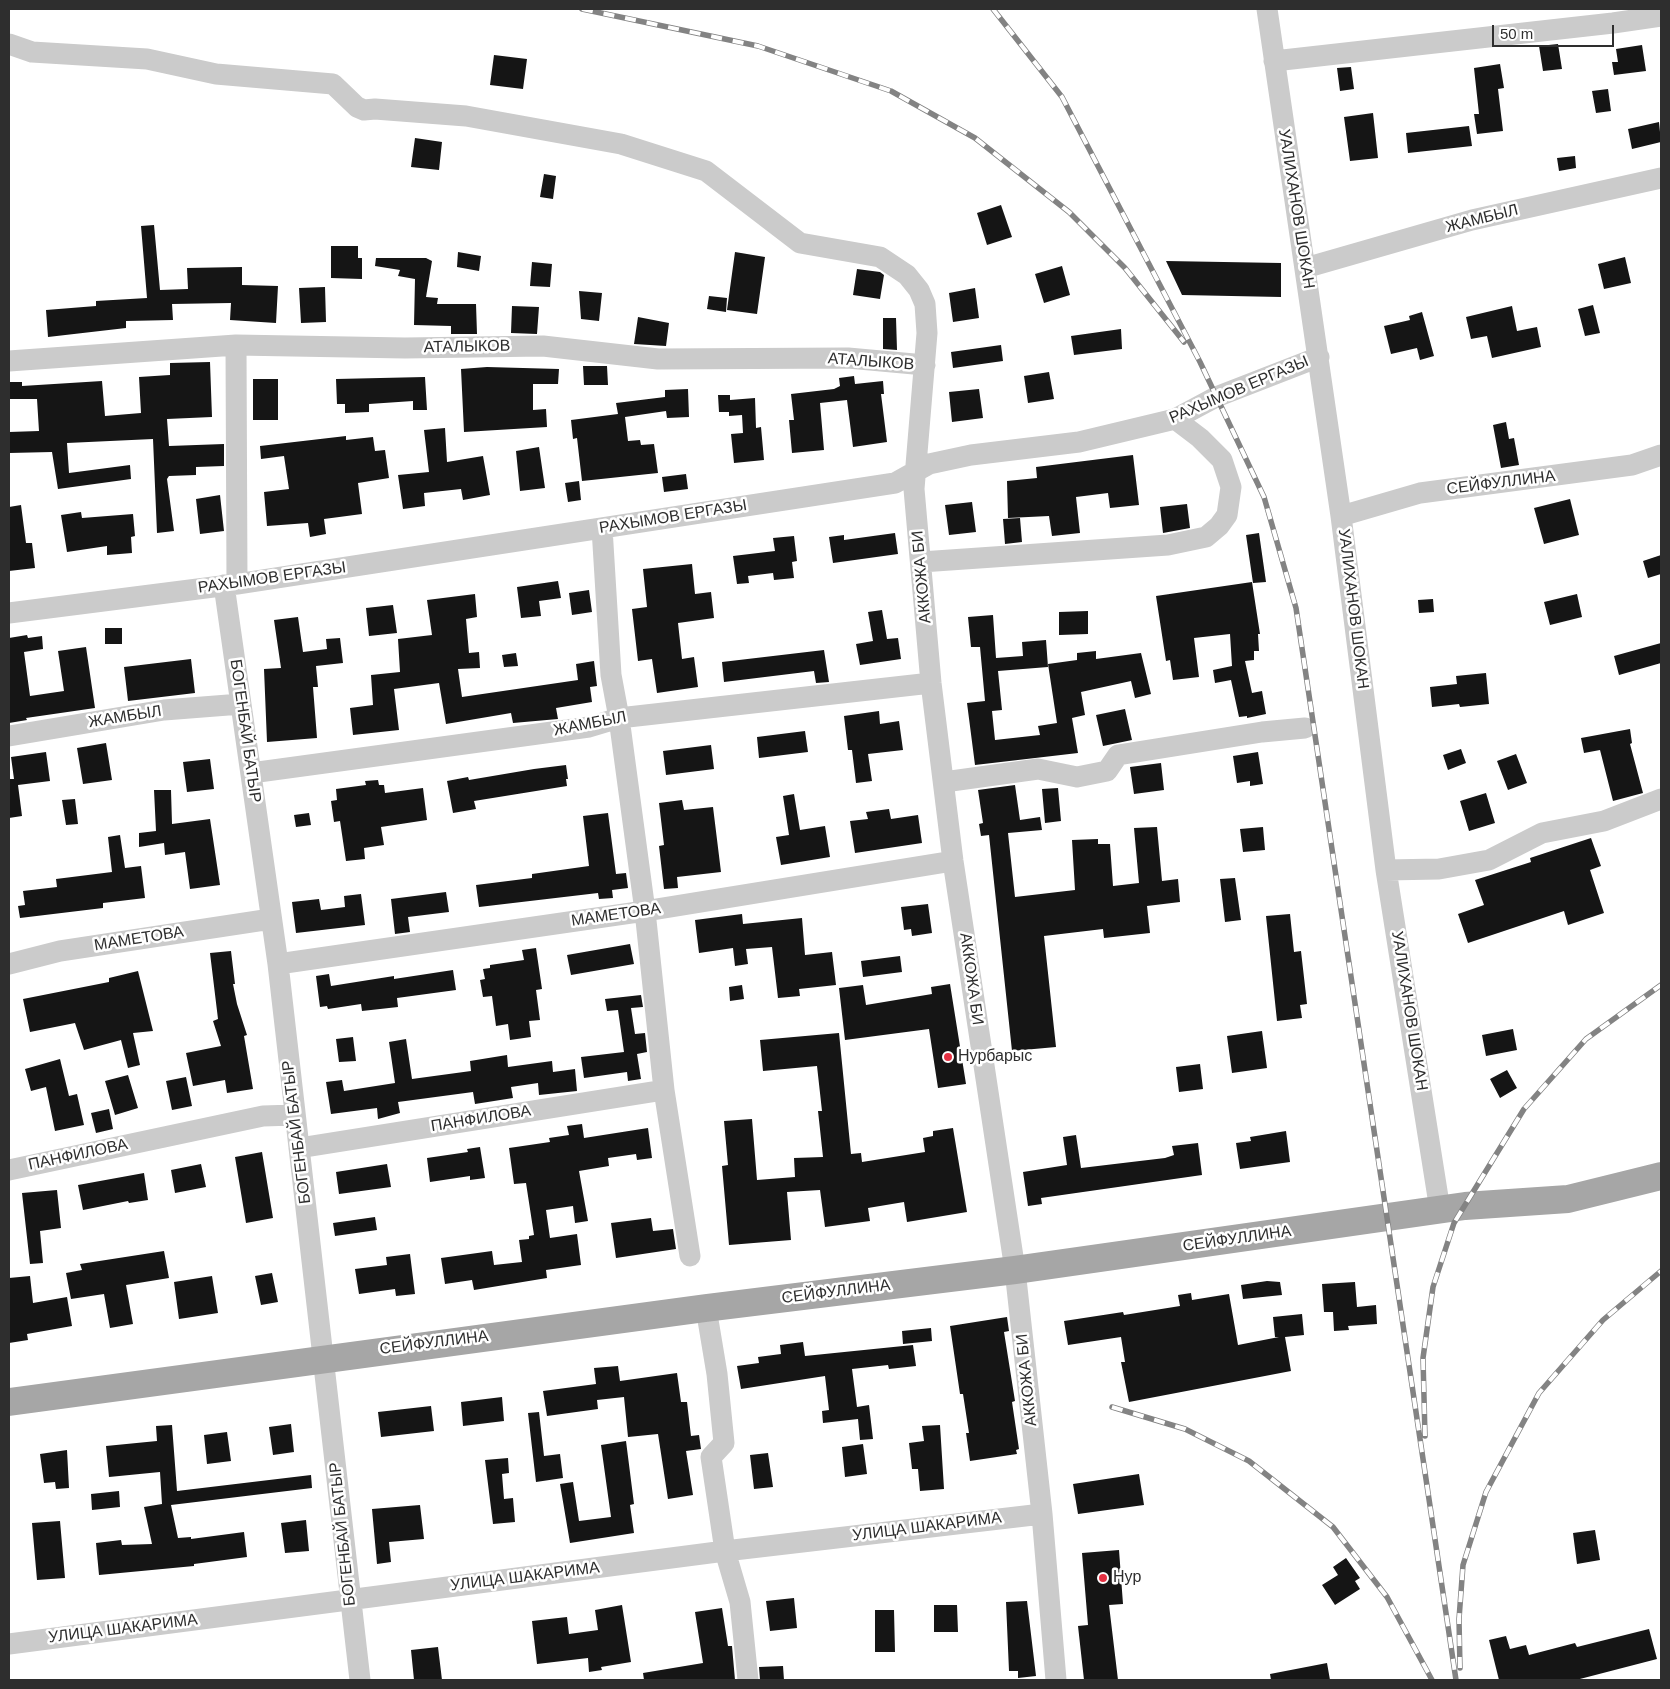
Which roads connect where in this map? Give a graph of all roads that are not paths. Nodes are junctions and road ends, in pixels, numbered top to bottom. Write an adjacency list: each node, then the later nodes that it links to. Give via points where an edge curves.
1 (1267, 9): 4 (street, УАЛИХАНОВ ШОКАН)
2 (1661, 16): 4 (street)
3 (9, 44): 10 (street, АККОЖА БИ, via 32,52 147,59 216,74 333,84 364,110 466,116 622,144 706,171 800,243 880,257 907,275 925,304)
4 (1274, 61): 6 (street, УАЛИХАНОВ ШОКАН)
5 (1661, 178): 6 (street, ЖАМБЫЛ, via 1472,220)
6 (1306, 268): 8 (street, УАЛИХАНОВ ШОКАН)
7 (236, 345): 9 (street, АТАЛЫКОВ); 10 (street, АТАЛЫКОВ, via 543,346 658,359 848,358); 17 (street, БОГЕНБАЙ БАТЫР)
8 (1319, 357): 11 (street, РАХЫМОВ ЕРГАЗЫ, via 1216,397); 14 (street, УАЛИХАНОВ ШОКАН)
9 (9, 361)
10 (924, 366): 13 (street, АККОЖА БИ)
11 (1175, 419): 13 (street, РАХЫМОВ ЕРГАЗЫ, via 1079,442 971,455 929,464); 16 (street, via 1222,460 1231,487 1227,515 1206,537 1168,545)
12 (1661, 456): 14 (street, СЕЙФУЛЛИНА, via 1632,465 1420,493)
13 (916, 471): 15 (street, РАХЫМОВ ЕРГАЗЫ, via 896,483); 16 (street, АККОЖА БИ, via 914,489)
14 (1341, 516): 28 (street, УАЛИХАНОВ ШОКАН)
15 (602, 528): 17 (street, РАХЫМОВ ЕРГАЗЫ); 21 (street, via 611,675)
16 (920, 562): 19 (street, АККОЖА БИ)
17 (231, 584): 18 (street, РАХЫМОВ ЕРГАЗЫ); 20 (street, БОГЕНБАЙ БАТЫР)
18 (9, 613)
19 (931, 683): 21 (street, ЖАМБЫЛ); 25 (street, АККОЖА БИ)
20 (241, 704): 23 (street, ЖАМБЫЛ, via 164,710); 24 (street, БОГЕНБАЙ БАТЫР)
21 (619, 718): 24 (street, ЖАМБЫЛ, via 589,727); 29 (street)
22 (1305, 728): 25 (street, via 1118,755 1107,771 1078,777 1038,769)
23 (9, 736)
24 (251, 773): 30 (street, БОГЕНБАЙ БАТЫР)
25 (944, 782): 27 (street, АККОЖА БИ)
26 (1661, 799): 28 (street, via 1604,821 1542,832 1488,860 1439,869)
27 (954, 861): 29 (street, МАМЕТОВА); 40 (street, АККОЖА БИ)
28 (1386, 870): 38 (street, УАЛИХАНОВ ШОКАН)
29 (645, 911): 32 (street, МАМЕТОВА); 33 (street)
30 (271, 919): 31 (street, МАМЕТОВА, via 60,951); 32 (street, БОГЕНБАЙ БАТЫР)
31 (9, 964)
32 (278, 964): 34 (street, БОГЕНБАЙ БАТЫР)
33 (664, 1090): 35 (street, ПАНФИЛОВА); 39 (street)
34 (294, 1115): 35 (street, БОГЕНБАЙ БАТЫР); 36 (street, ПАНФИЛОВА, via 263,1116)
35 (299, 1148): 42 (street, БОГЕНБАЙ БАТЫР)
36 (9, 1170)
37 (1661, 1176): 38 (main road, СЕЙФУЛЛИНА, via 1568,1200)
38 (1440, 1210): 40 (main road, СЕЙФУЛЛИНА)
39 (690, 1256)
40 (1015, 1270): 41 (main road, СЕЙФУЛЛИНА); 44 (street, АККОЖА БИ)
41 (706, 1308): 42 (main road, СЕЙФУЛЛИНА); 45 (street, via 724,1443 711,1457)
42 (324, 1358): 43 (main road, СЕЙФУЛЛИНА); 46 (street, БОГЕНБАЙ БАТЫР)
43 (9, 1402)
44 (1042, 1514): 45 (street, УЛИЦА ШАКАРИМА); 50 (street, АККОЖА БИ)
45 (725, 1551): 46 (street, УЛИЦА ШАКАРИМА); 49 (street, via 740,1602)
46 (350, 1599): 47 (street, УЛИЦА ШАКАРИМА); 48 (street, БОГЕНБАЙ БАТЫР)
47 (9, 1644)
48 (360, 1680)
49 (748, 1680)
50 (1056, 1680)

